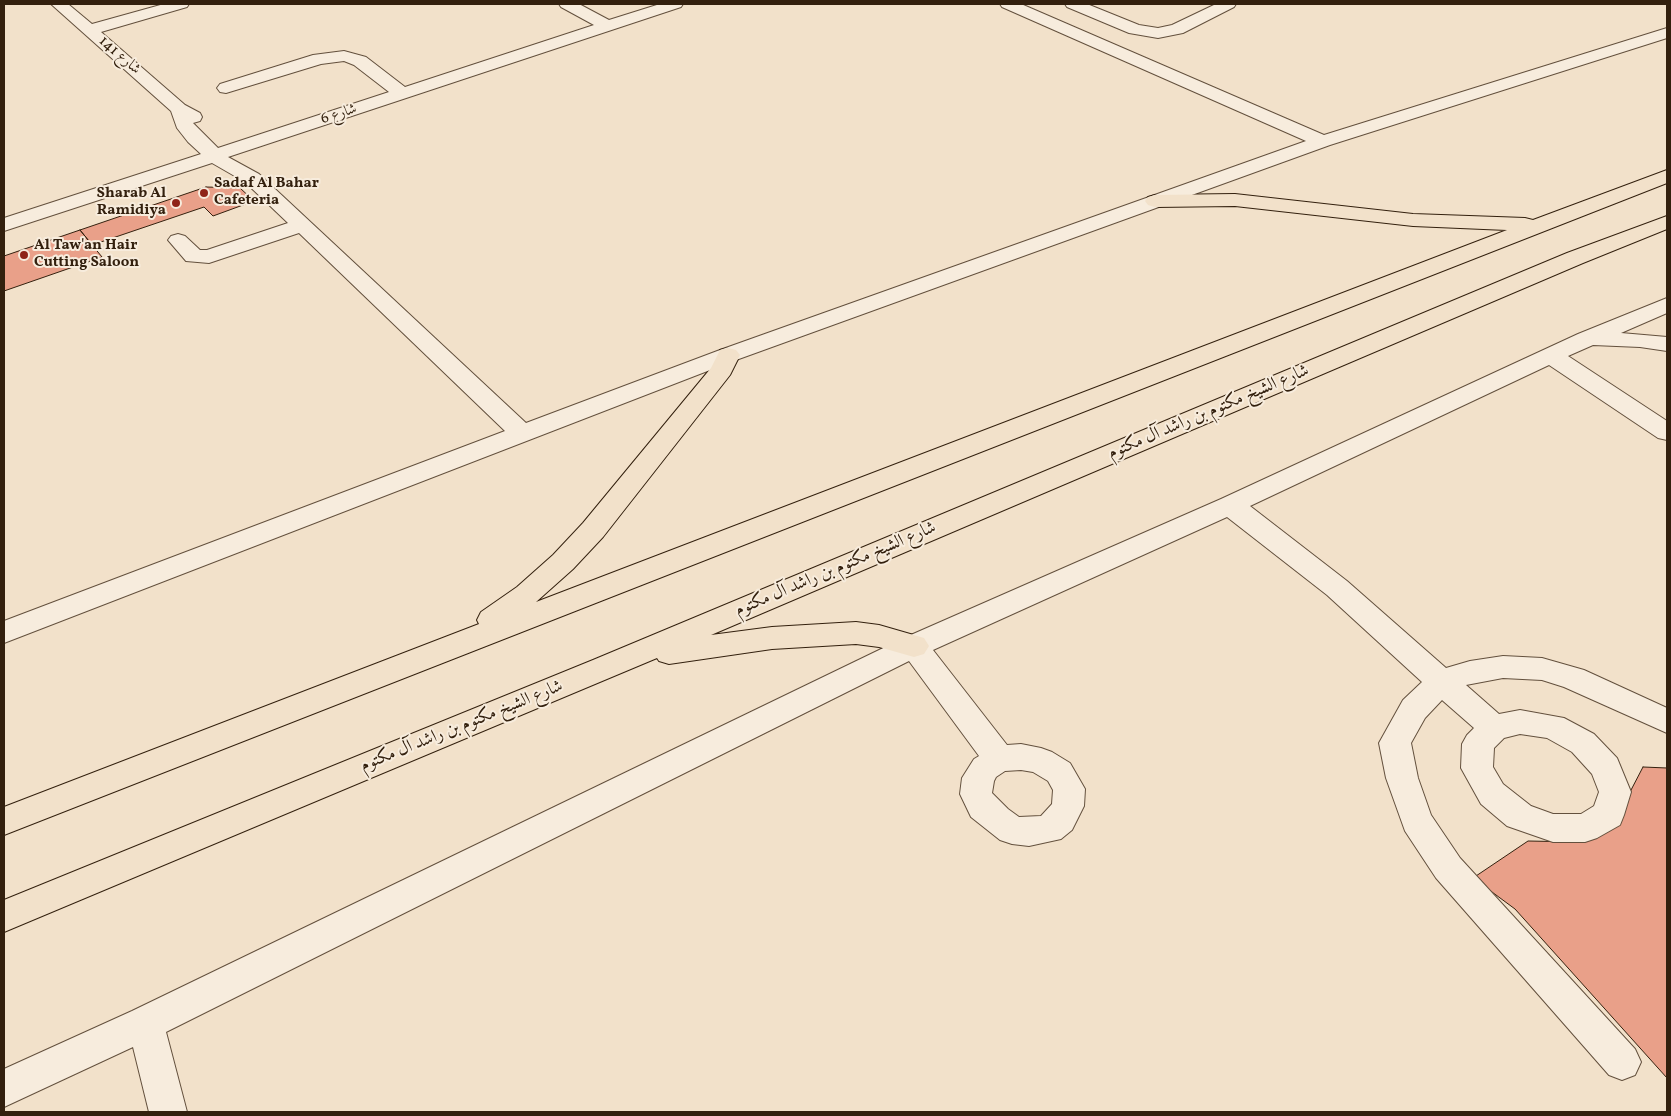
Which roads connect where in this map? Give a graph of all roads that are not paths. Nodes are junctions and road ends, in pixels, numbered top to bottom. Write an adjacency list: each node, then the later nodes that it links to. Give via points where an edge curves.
1 (59, 4): 9 (street, شارع 141)
2 (181, 4): 9 (street)
3 (567, 4): 8 (street)
4 (675, 4): 8 (street, شارع 6)
5 (1008, 4): 15 (street)
6 (1072, 4): 7 (street, via 1135,29 1158,33 1177,29)
7 (1228, 4)
8 (607, 26): 12 (street, شارع 6)
9 (88, 30): 13 (street, شارع 141)
10 (1667, 33): 15 (street)
11 (226, 88): 12 (street, via 319,59 344,56 360,61)
12 (402, 94): 14 (street, شارع 6)
13 (179, 108): 14 (street, شارع 141); 16 (street, شارع 141, via 188,131)
14 (224, 140): 16 (street, شارع 6); 18 (street, via 246,162)
15 (1323, 141): 19 (street)
16 (214, 156): 18 (street, شارع 141); 23 (street, شارع 6)
17 (1667, 176): 20 (main road)
18 (252, 178): 22 (street)
19 (1155, 201): 20 (main road, via 1235,200 1448,223); 28 (street)
20 (1547, 222): 35 (main road)
21 (1667, 222): 36 (main road, شارع الشيخ مكتوم بن راشد آل مكتوم)
22 (303, 225): 24 (street, via 209,257 194,256); 31 (street)
23 (4, 226)
24 (178, 240)
25 (1667, 305): 26 (street)
26 (1586, 339): 27 (street); 29 (street)
27 (1667, 344)
28 (728, 355): 31 (street); 35 (main road, via 719,374 593,530 563,562 512,604)
29 (1552, 356): 30 (street); 32 (street)
30 (1667, 432)
31 (522, 433): 33 (street)
32 (1230, 504): 34 (street); 37 (street, via 1337,588)
33 (4, 632)
34 (914, 646): 36 (main road, via 856,633 772,638 706,646); 40 (street); 43 (street)
35 (449, 647): 41 (main road)
36 (604, 668): 42 (main road, شارع الشيخ مكتوم بن راشد آل مكتوم)
37 (1442, 681): 38 (street, via 1470,672 1503,667 1542,670 1573,678); 39 (street); 44 (street, via 1414,709 1395,744 1402,778 1417,821 1448,868)
38 (1667, 721)
39 (1494, 728)
40 (999, 759)
41 (4, 821)
42 (4, 916)
43 (145, 1023): 45 (street); 46 (street)
44 (1622, 1062)
45 (4, 1088)
46 (168, 1112)

